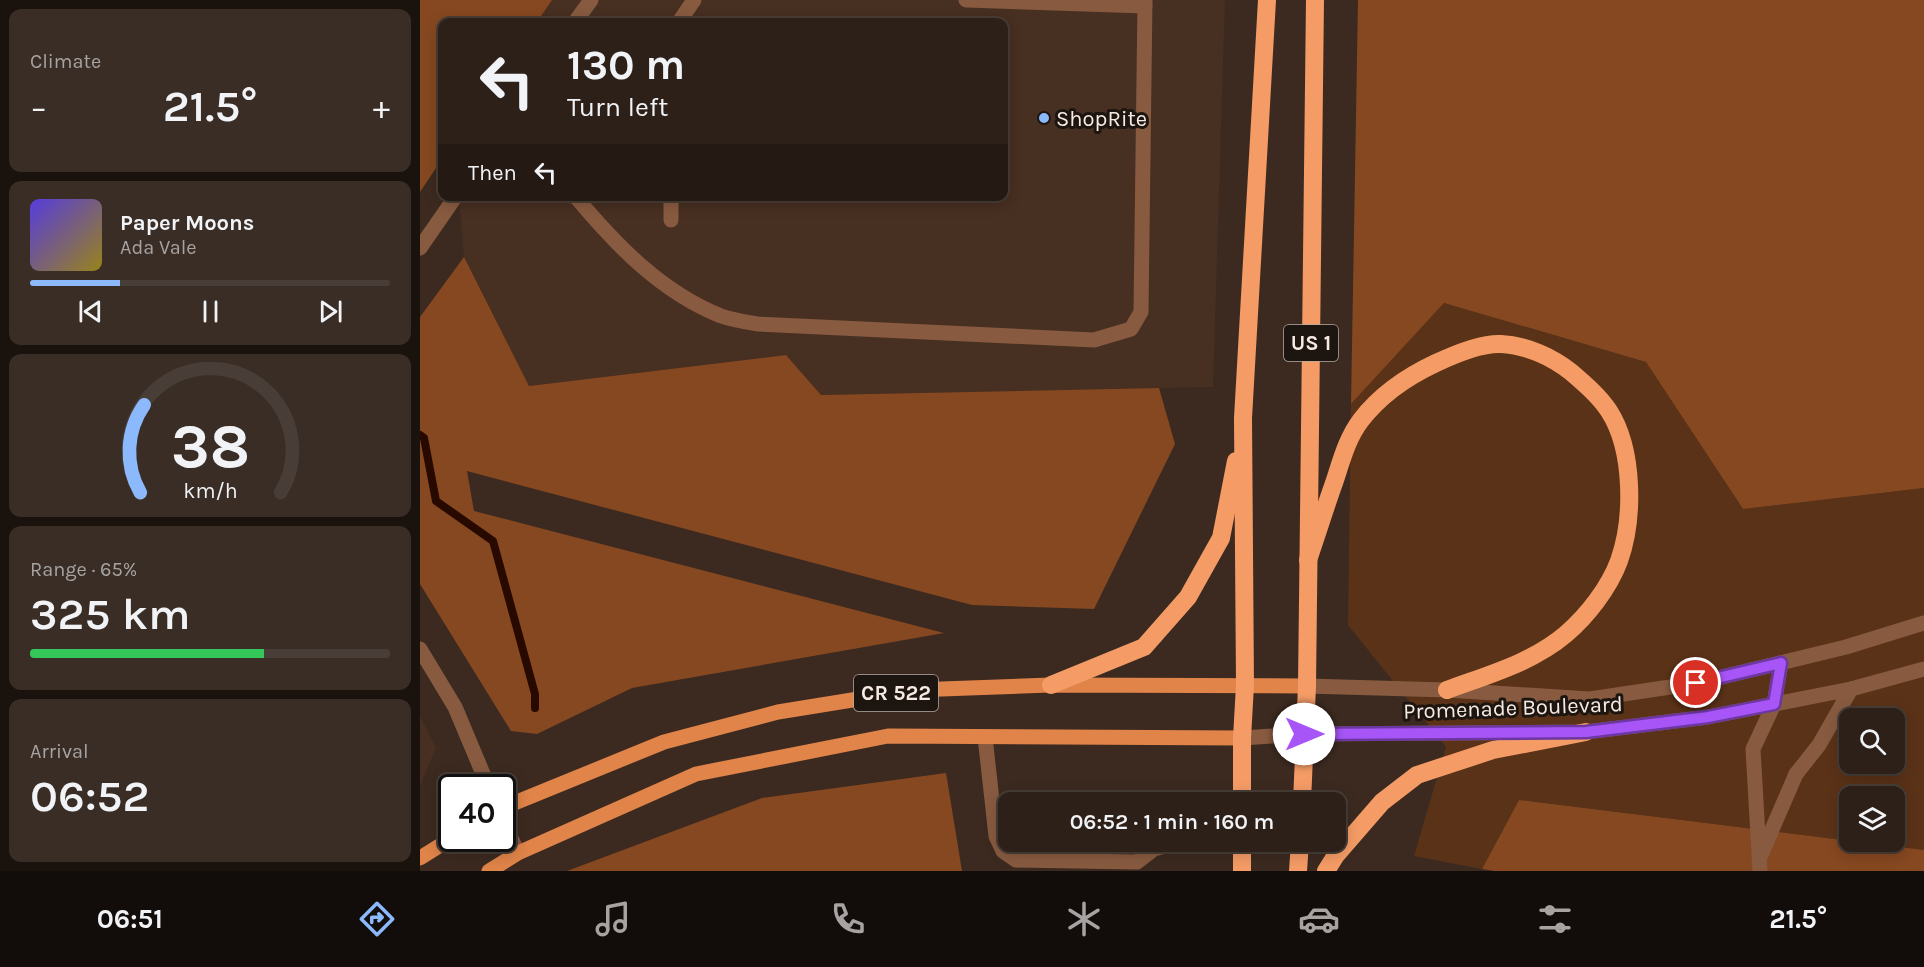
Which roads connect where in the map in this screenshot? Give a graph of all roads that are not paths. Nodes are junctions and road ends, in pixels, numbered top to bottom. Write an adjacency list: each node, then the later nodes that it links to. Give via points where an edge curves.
1 (591, 0): 7 (street)
2 (694, 0): 8 (street)
3 (966, 0): 6 (street)
4 (1267, 0): 14 (highway)
5 (1315, 0): 15 (highway, US 1)
6 (1145, 3): 10 (street, via 1141,312 1131,329 1094,340 758,324 723,316 682,297 644,270)
7 (578, 18)
8 (682, 18)
9 (453, 201): 13 (street)
10 (579, 201)
11 (671, 201): 12 (street)
12 (671, 220)
13 (420, 248)
14 (1244, 418): 20 (highway, via 1221,538 1188,597 1144,647); 21 (highway)
15 (1308, 560): 22 (highway, US 1); 24 (highway, via 1345,451 1360,422 1382,395 1411,375 1442,360 1500,344 1535,351 1564,366 1589,387 1610,412 1629,477 1626,532 1618,562 1606,587 1565,635 1515,665)
16 (1924, 623): 18 (street, Promenade Boulevard / CR 522)
17 (420, 648): 30 (street, via 455,707)
18 (1781, 663): 24 (street, Promenade Boulevard / CR 522, via 1696,683 1590,699); 25 (street)
19 (1924, 669): 23 (street, Promenade Boulevard / CR 522)
20 (1051, 685): 21 (main road, CR 522); 33 (main road, CR 522, via 914,690 778,712 664,742)
21 (1245, 685): 22 (main road, CR 522); 29 (highway)
22 (1307, 686): 24 (street, Promenade Boulevard / CR 522); 27 (highway, US 1)
23 (1851, 689): 25 (street, Promenade Boulevard / CR 522); 41 (street, via 1819,745 1796,774)
24 (1447, 690)
25 (1774, 704): 26 (street, Promenade Boulevard / CR 522, via 1708,717); 41 (street, via 1753,749)
26 (1586, 732): 27 (street, Promenade Boulevard / CR 522); 46 (highway, via 1493,750 1417,776 1382,802)
27 (1304, 734): 29 (street, Promenade Boulevard / CR 522); 32 (highway, US 1)
28 (985, 737): 29 (main road, CR 522); 39 (main road, CR 522, via 888,736 696,774); 42 (street, via 996,836 1003,851 1016,860)
29 (1242, 738): 31 (highway)
30 (483, 774)
31 (1242, 792)
32 (1302, 792)
33 (516, 802)
34 (438, 847): 40 (main road)
35 (516, 850): 39 (street)
36 (1151, 852): 42 (street)
37 (1242, 852): 44 (highway)
38 (1299, 852): 45 (highway)
39 (518, 854): 43 (main road, CR 522)
40 (420, 858)
41 (1760, 865)
42 (1136, 866)
43 (489, 871)
44 (1242, 871)
45 (1298, 871)
46 (1326, 871)

